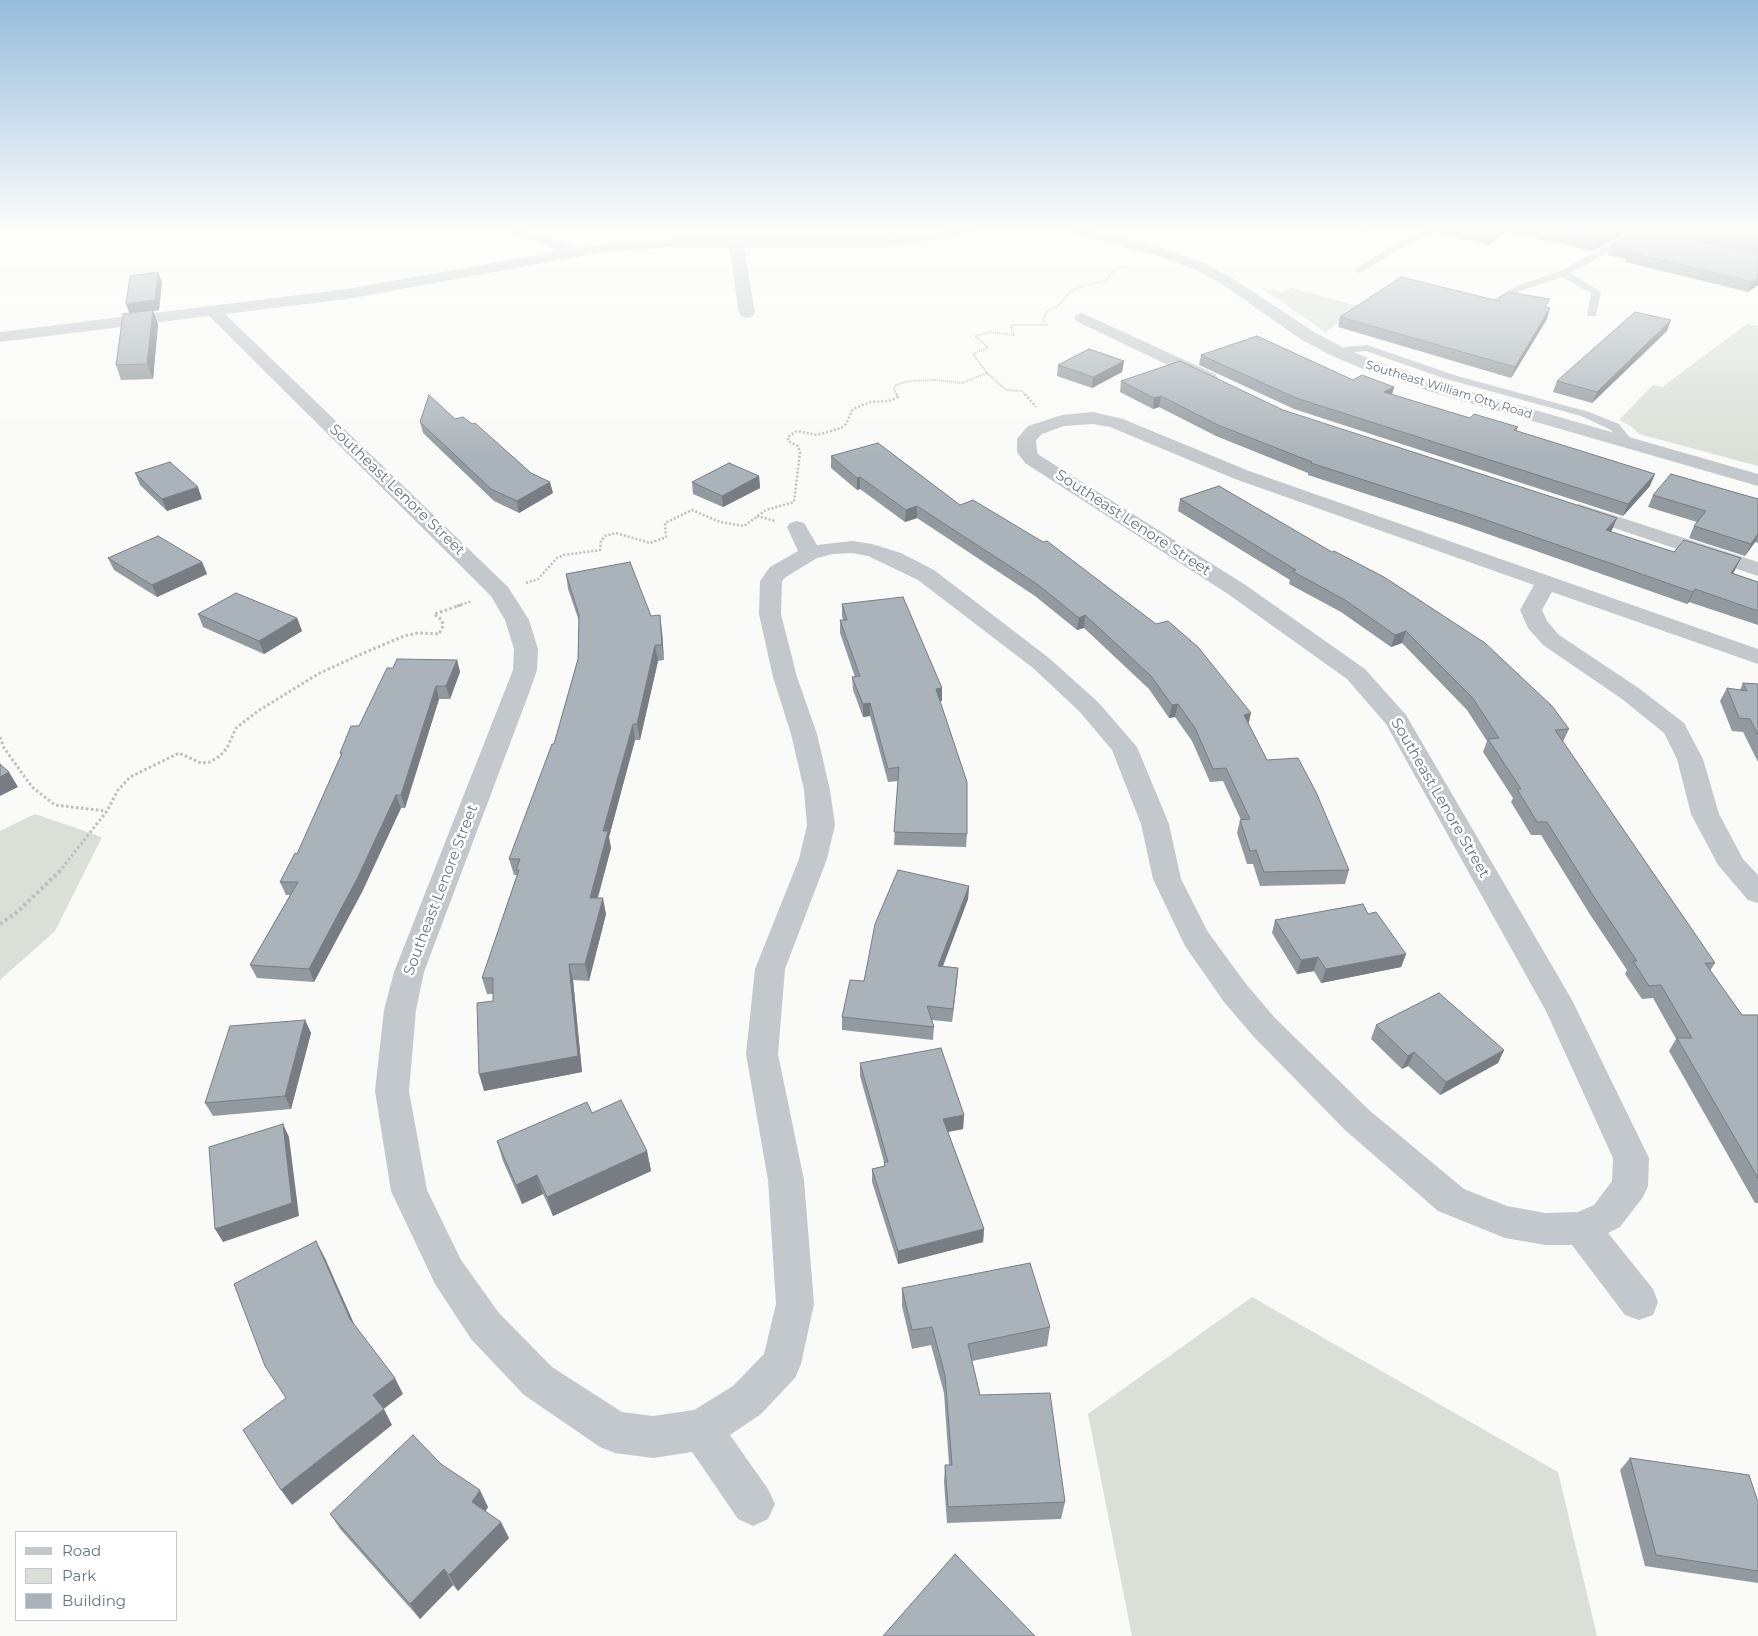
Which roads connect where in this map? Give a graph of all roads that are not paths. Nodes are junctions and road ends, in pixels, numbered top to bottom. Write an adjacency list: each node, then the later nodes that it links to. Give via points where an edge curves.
1 (255, 305): 5 (street)
2 (746, 305): 6 (street)
3 (1260, 305): 11 (street, Southeast William Otty Road, via 1336,352 1404,377)
4 (1594, 305): 7 (lane)
5 (213, 311): 9 (street); 21 (street, Southeast Lenore Street, via 500,592 517,620 526,649 525,670 517,693 409,972 400,1010 392,1091 409,1191 448,1272 486,1326 538,1381 615,1432 653,1437)
6 (747, 313)
7 (1592, 314)
8 (1082, 318): 10 (street)
9 (0, 338)
10 (1224, 386)
11 (1758, 480)
12 (1560, 504): 15 (street)
13 (797, 527): 14 (street)
14 (810, 553): 19 (street, Southeast Lenore Street, via 852,547 893,558 926,575 1041,663 1089,707 1124,746 1155,824 1167,879 1196,938 1234,992 1264,1027 1357,1120 1451,1200 1505,1222 1545,1229); 21 (street, Southeast Lenore Street, via 778,572 771,581 769,598 785,677 804,734 817,790 821,825 813,859 770,969 762,1054 786,1180 795,1304 781,1364 747,1400)
15 (1758, 569)
16 (1546, 583): 17 (street, Southeast Lenore Street); 18 (street, via 1531,610 1536,623 1551,640 1631,694 1675,729 1690,760 1705,814 1732,865); 19 (street, Southeast Lenore Street, via 1242,475 1116,423 1045,415 1026,439 1027,452 1032,459 1236,589 1356,674 1397,721 1561,1009 1631,1158 1630,1186 1607,1216)
17 (1758, 657)
18 (1758, 893)
19 (1581, 1228): 20 (street)
20 (1639, 1302)
21 (701, 1430): 22 (street)
22 (753, 1504)

